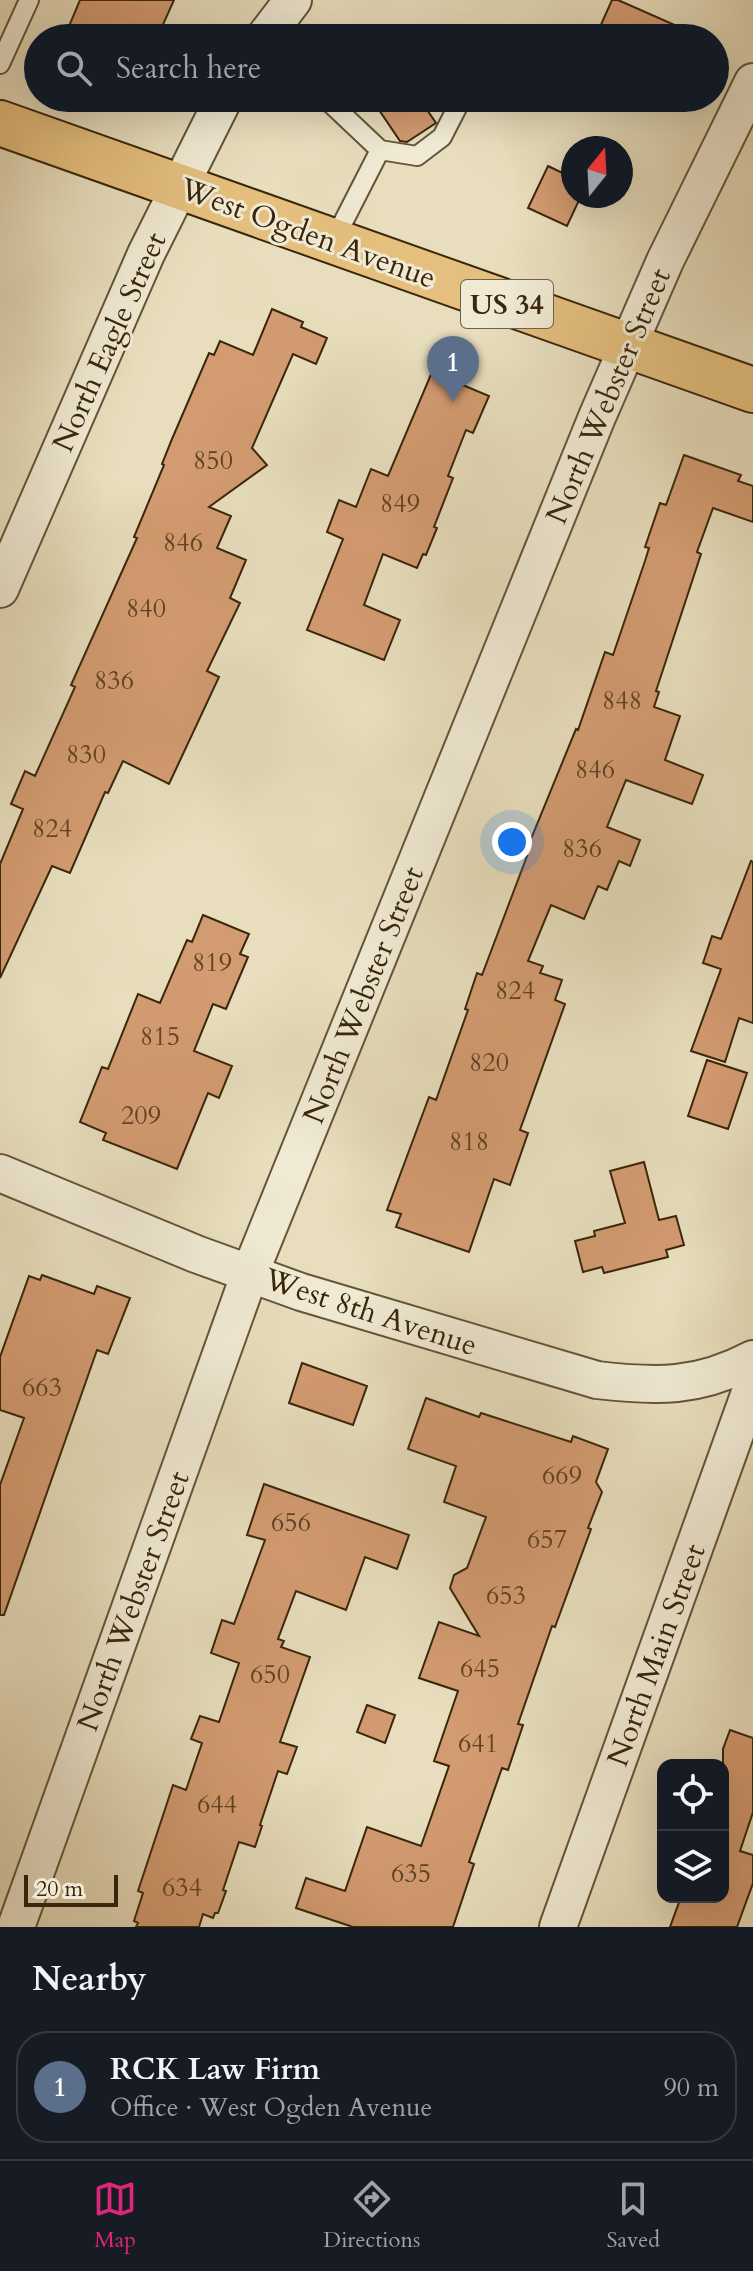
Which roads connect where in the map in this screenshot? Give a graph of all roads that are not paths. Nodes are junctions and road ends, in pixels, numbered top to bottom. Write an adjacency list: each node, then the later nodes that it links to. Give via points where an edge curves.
1 (29, 0): 4 (lane)
2 (293, 0): 3 (street)
3 (275, 24)
4 (0, 64)
5 (753, 82): 13 (street, North Webster Street)
6 (217, 112): 11 (street, North Eagle Street)
7 (340, 112): 10 (lane)
8 (455, 112): 10 (lane, via 442,137 417,156)
9 (0, 123): 11 (main road, West Ogden Avenue / US 34)
10 (380, 150): 12 (lane)
11 (179, 186): 12 (main road, West Ogden Avenue / US 34); 15 (street, North Eagle Street)
12 (333, 242): 13 (main road, West Ogden Avenue / US 34)
13 (628, 347): 14 (main road, West Ogden Avenue / US 34); 17 (street, North Webster Street)
14 (753, 390)
15 (0, 589)
16 (0, 1173): 17 (street, West 8th Avenue)
17 (250, 1273): 18 (street, West 8th Avenue, via 597,1380 699,1381); 20 (street, North Webster Street)
18 (753, 1359)
19 (753, 1384): 21 (street, North Main Street)
20 (16, 1927)
21 (558, 1927)

